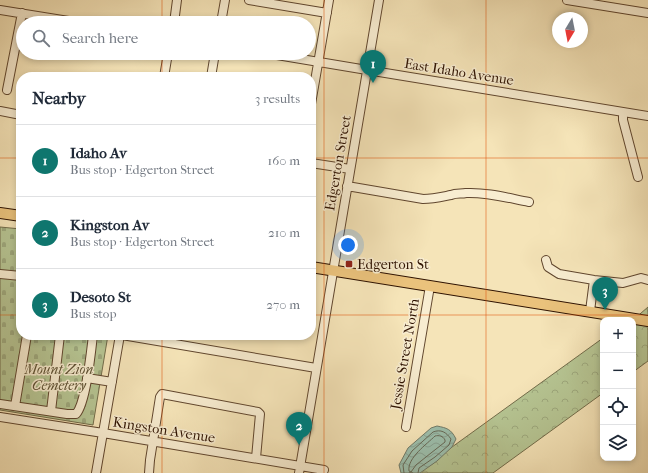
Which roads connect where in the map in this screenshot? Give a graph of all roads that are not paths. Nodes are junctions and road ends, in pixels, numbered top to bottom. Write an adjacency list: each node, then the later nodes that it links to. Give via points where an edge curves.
1 (177, 0): 13 (street)
2 (225, 0): 14 (street)
3 (249, 0): 9 (street)
4 (329, 0): 9 (street)
5 (379, 0): 20 (street, Edgerton Street)
6 (567, 0): 10 (street)
7 (0, 10): 8 (street)
8 (22, 13): 11 (street); 12 (street)
9 (327, 13): 19 (street)
10 (648, 13)
11 (21, 16)
12 (40, 16)
13 (175, 16)
14 (222, 16)
15 (16, 44): 24 (street)
16 (167, 60): 21 (street)
17 (214, 60): 22 (street)
18 (306, 60): 19 (street, East Idaho Avenue)
19 (318, 62): 20 (street, East Idaho Avenue); 23 (street)
20 (367, 70): 26 (street, East Idaho Avenue); 30 (street, Edgerton Street)
21 (165, 72)
22 (212, 72)
23 (316, 74)
24 (7, 90)
25 (0, 111): 27 (street)
26 (623, 112): 28 (street, East Idaho Avenue); 31 (street)
27 (16, 114)
28 (648, 116)
29 (316, 164): 30 (street)
30 (350, 170): 32 (street, Edgerton Street)
31 (638, 177)
32 (347, 186): 33 (street, via 423,199 468,193); 38 (street, Edgerton Street)
33 (529, 202)
34 (0, 213): 35 (main road)
35 (16, 215)
36 (546, 260): 41 (street, via 548,267 559,274)
37 (316, 268): 38 (main road)
38 (333, 270): 43 (main road); 51 (street, Edgerton Street)
39 (0, 274): 40 (street)
40 (16, 276)
41 (594, 280): 42 (street, via 623,283 641,278); 44 (street)
42 (648, 280)
43 (430, 286): 44 (main road); 58 (street, Jessie Street North)
44 (590, 311): 45 (main road)
45 (648, 321)
46 (26, 340): 55 (street)
47 (59, 340): 56 (street)
48 (92, 340): 52 (street)
49 (120, 340): 53 (street)
50 (151, 340): 51 (street)
51 (316, 368): 62 (street, Edgerton Street)
52 (87, 378): 53 (street); 56 (street, via 76,414)
53 (112, 382): 59 (street)
54 (0, 404): 55 (street)
55 (15, 406): 56 (street)
56 (51, 411)
57 (0, 417): 59 (street, Kingston Avenue)
58 (406, 427)
59 (103, 433): 60 (street, Kingston Avenue); 64 (street)
60 (153, 441): 61 (street, Kingston Avenue); 61 (street, via 162,394 258,412 260,414); 65 (street)
61 (256, 458): 62 (street, Kingston Avenue)
62 (299, 469): 63 (street, Kingston Avenue)
63 (324, 470)
64 (96, 473)
65 (149, 473)

